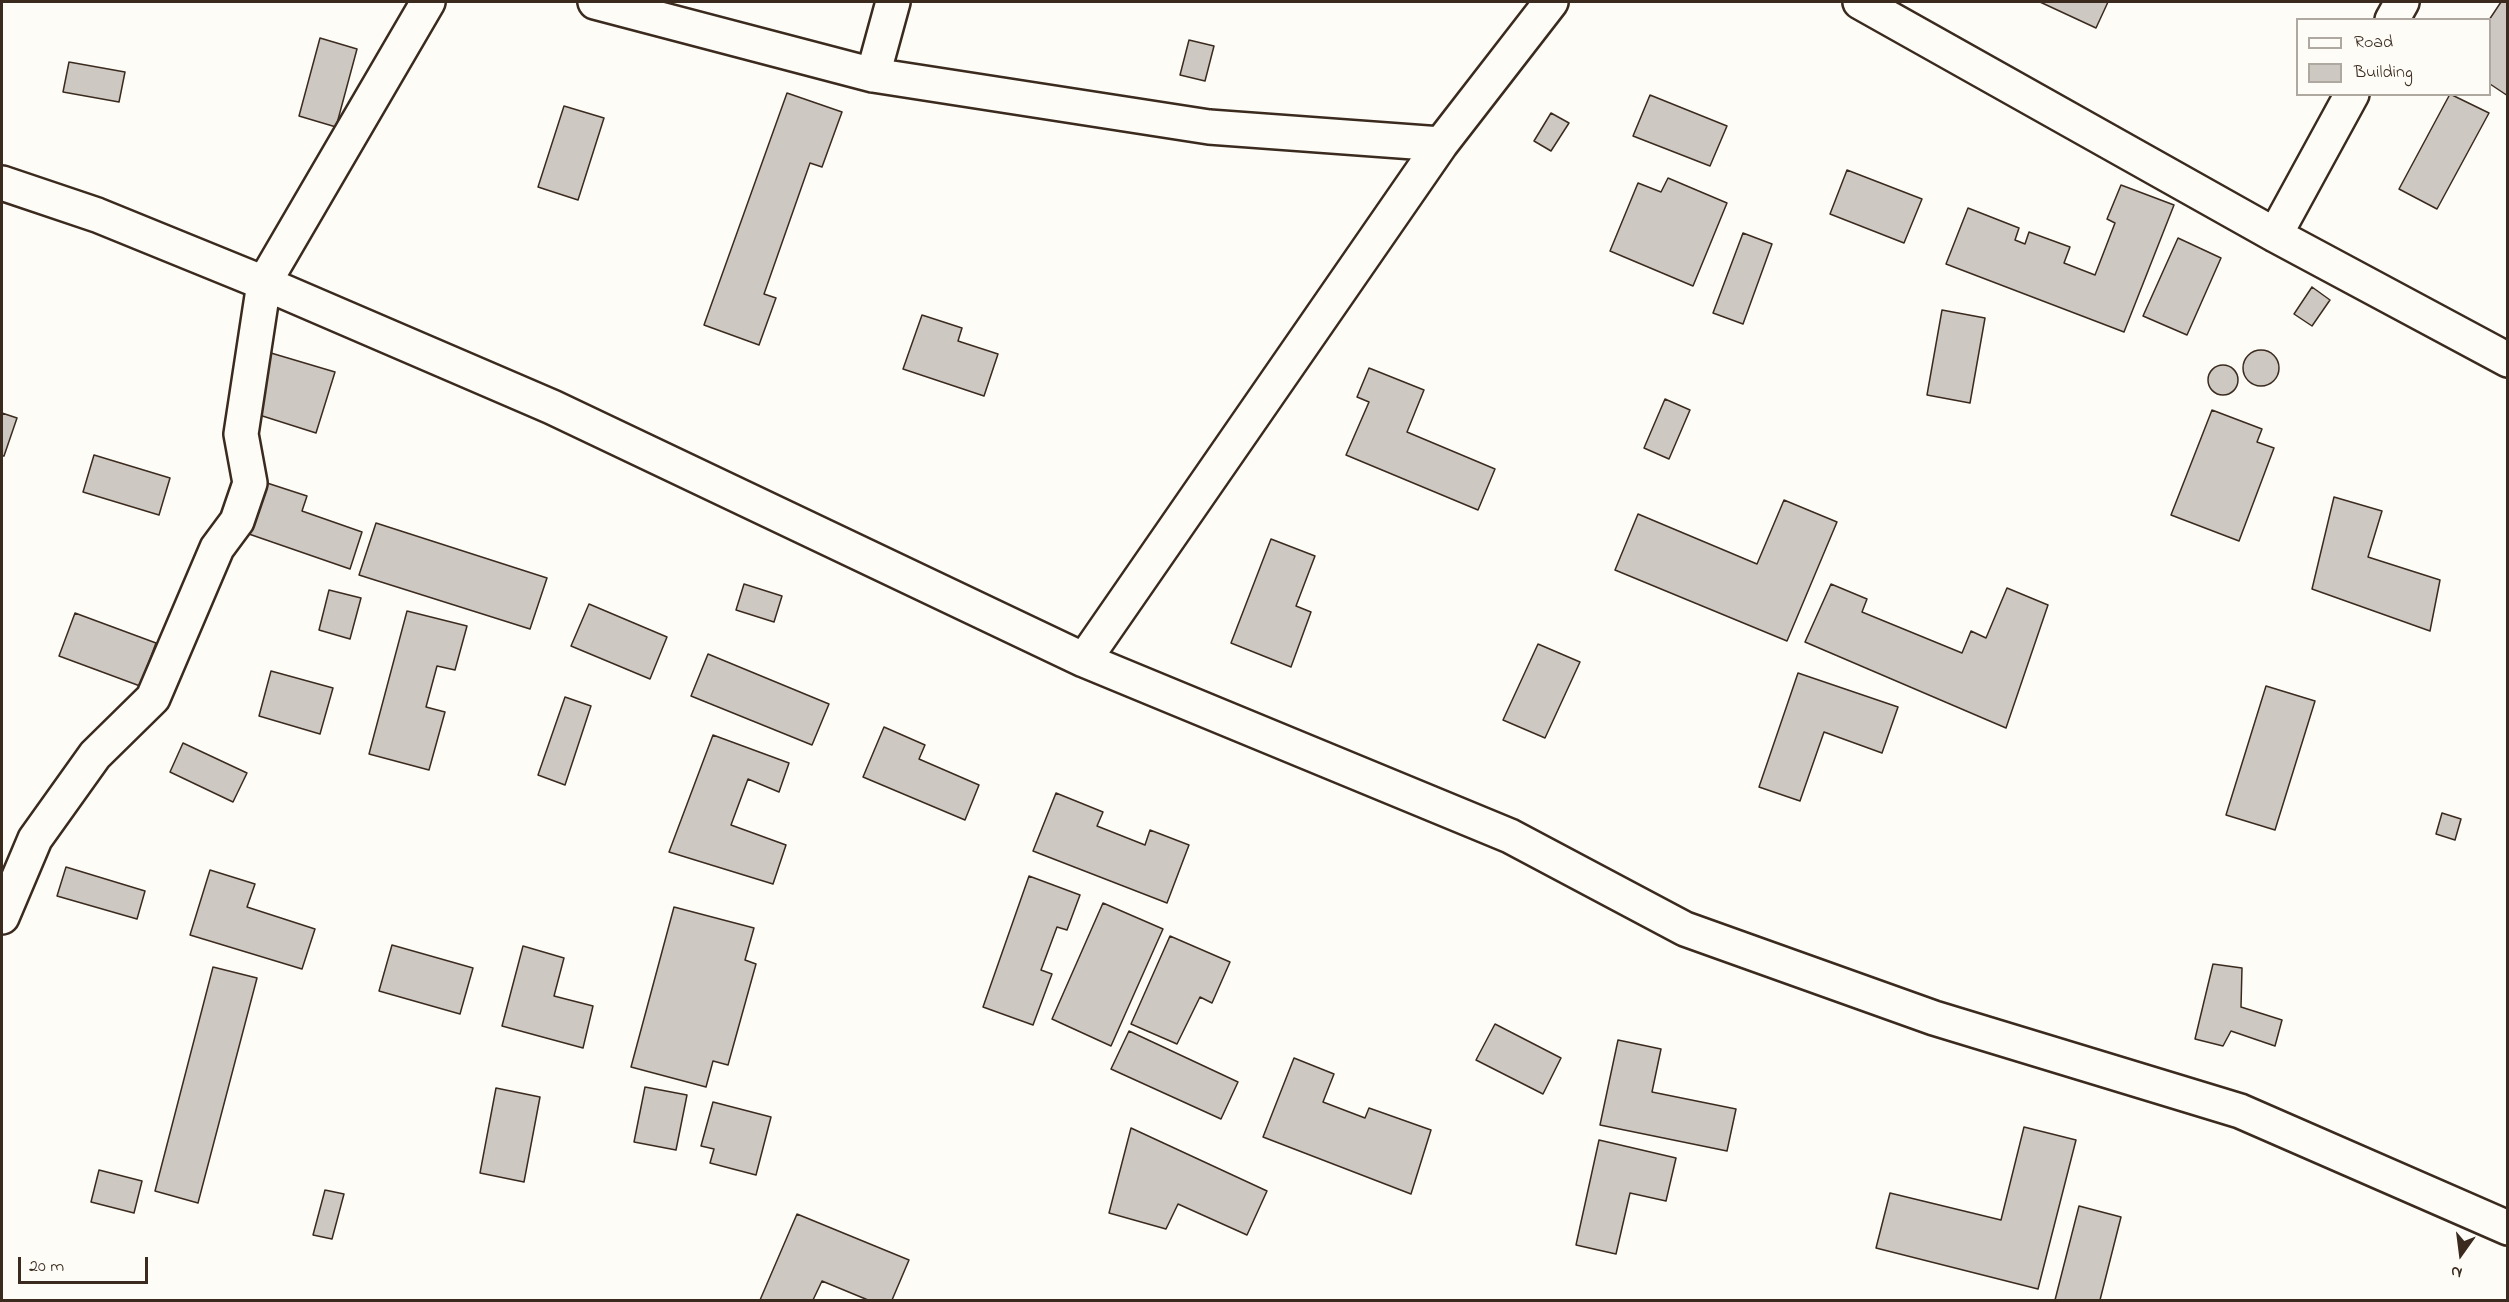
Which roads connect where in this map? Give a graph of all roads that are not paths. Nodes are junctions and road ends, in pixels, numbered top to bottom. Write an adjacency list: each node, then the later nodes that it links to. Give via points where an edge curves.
1 (429, 2): 13 (street)
2 (596, 2): 8 (street)
3 (893, 2): 8 (street)
4 (1551, 2): 10 (street)
5 (1860, 2): 12 (street)
6 (2402, 2): 7 (street)
7 (2393, 18)
8 (873, 75): 10 (street, via 1209,127)
9 (2351, 96): 12 (street)
10 (1441, 144): 15 (street)
11 (2, 183): 13 (street, via 97,215)
12 (2275, 235): 14 (street)
13 (264, 283): 15 (street, via 552,407); 16 (street, via 241,434 250,483 237,521 217,548 153,698 95,755 35,839)
14 (2508, 360)
15 (1084, 660): 17 (street, via 1510,836 1685,929 1934,1018 2241,1111)
16 (2, 917)
17 (2508, 1228)

